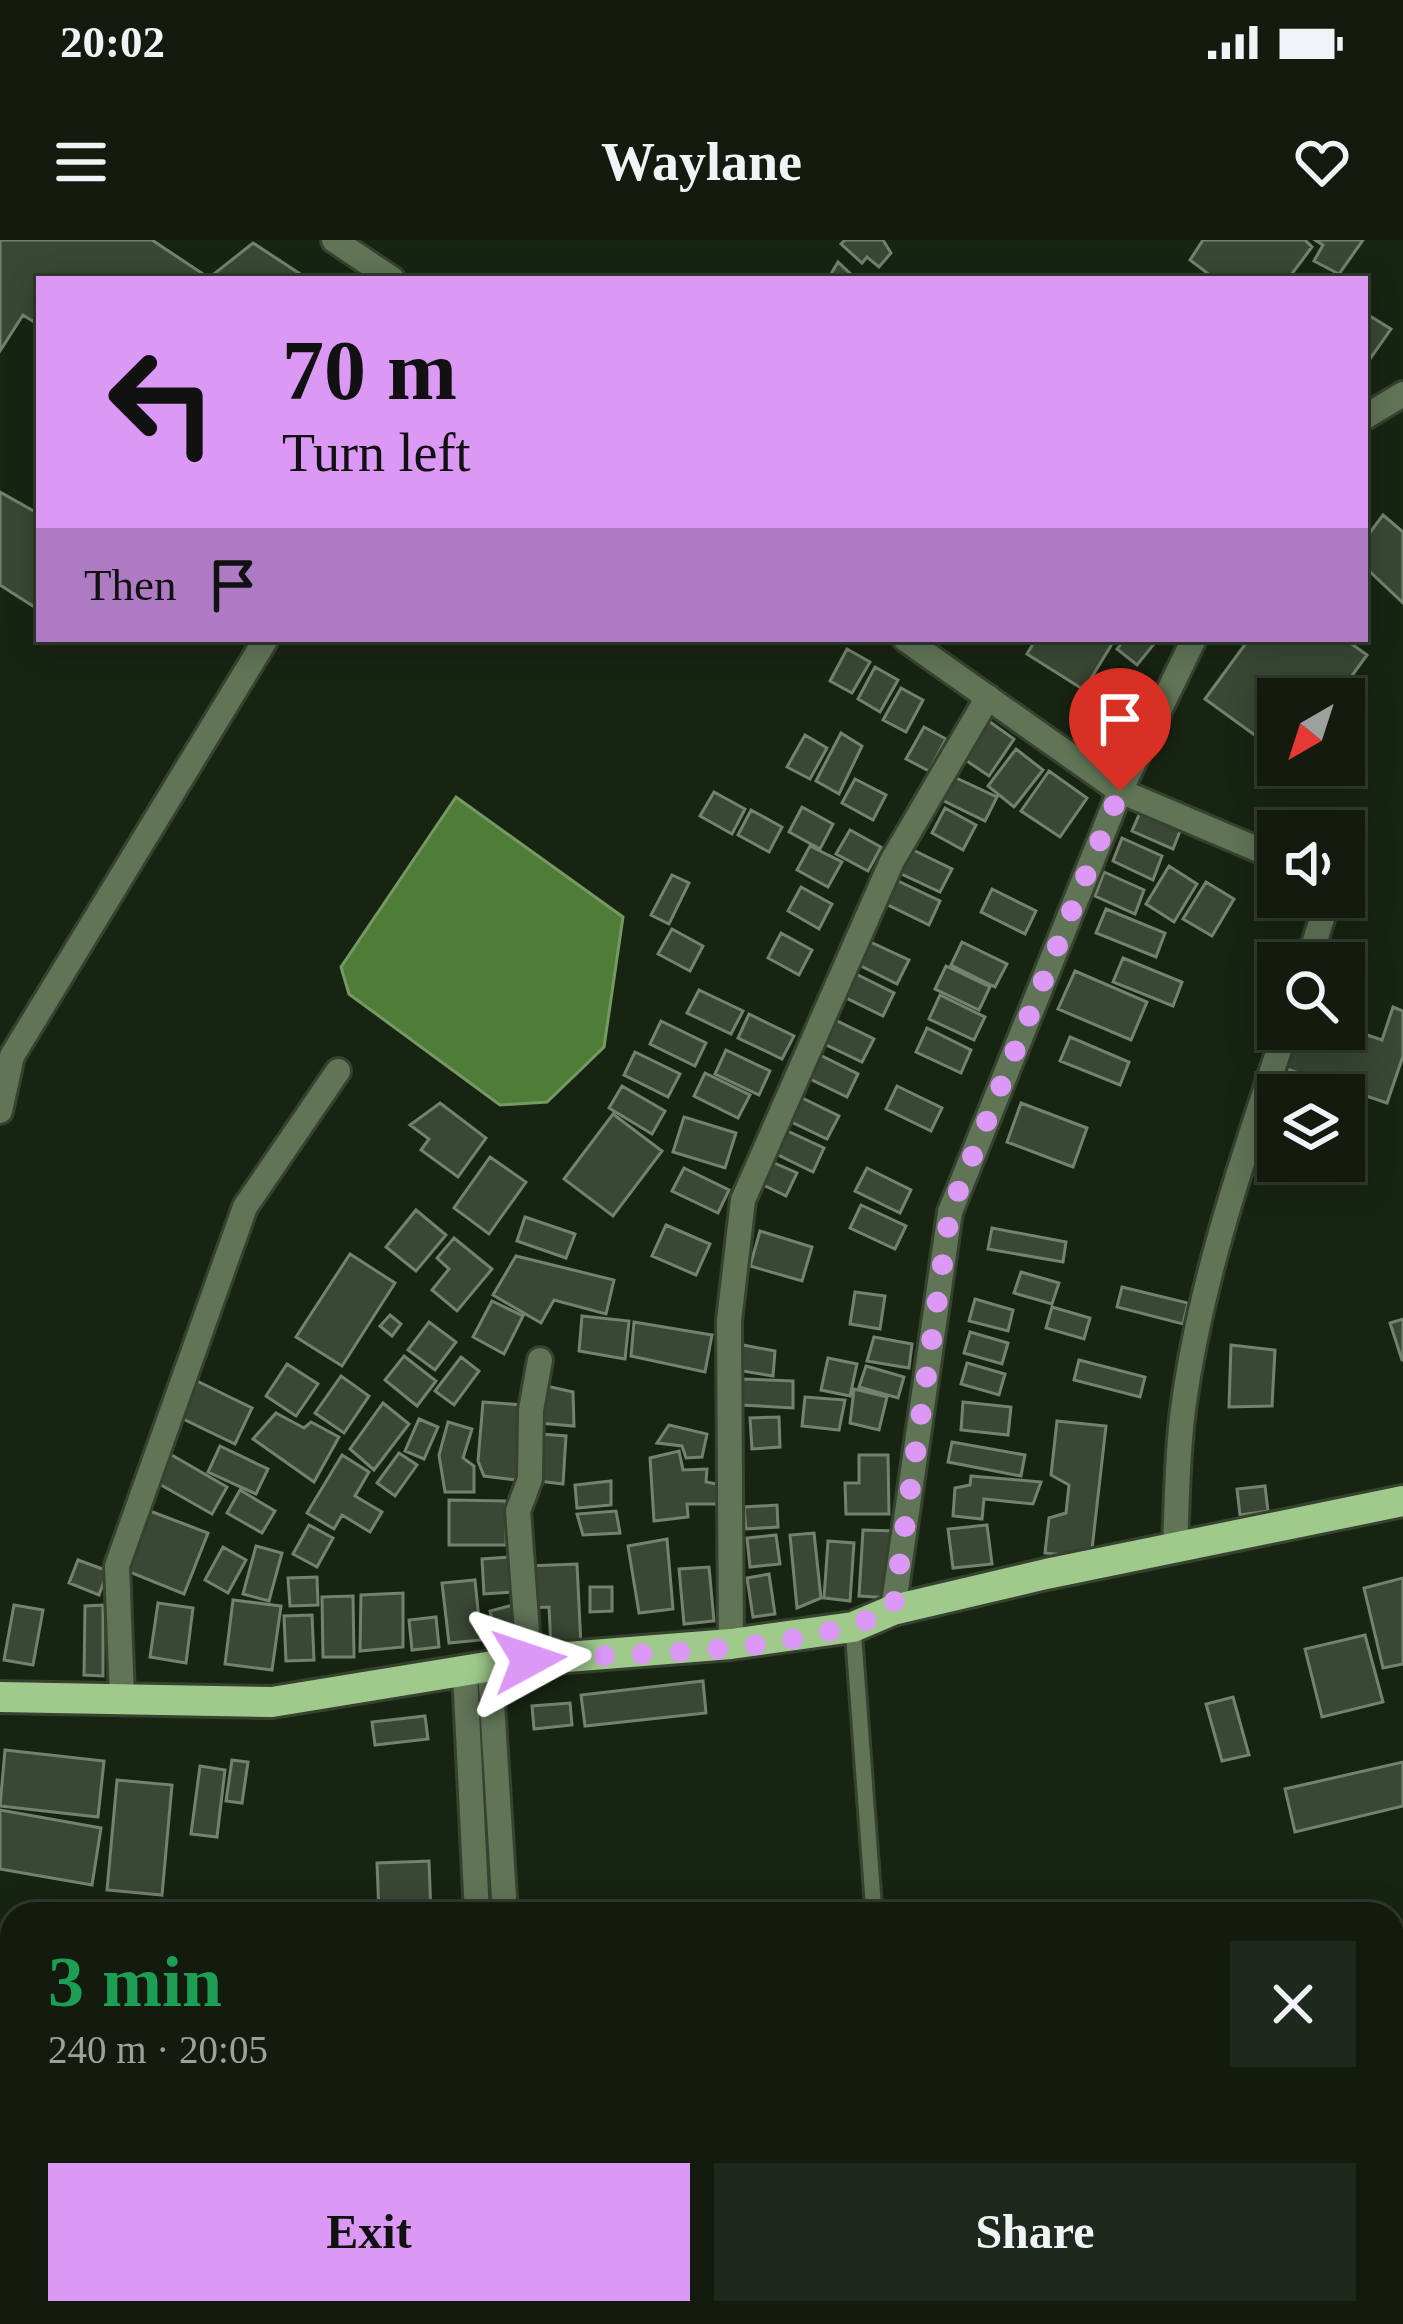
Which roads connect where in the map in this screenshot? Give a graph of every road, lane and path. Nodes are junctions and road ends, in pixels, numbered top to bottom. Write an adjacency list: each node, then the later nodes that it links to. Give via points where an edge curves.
1 (334, 240): 2 (street)
2 (388, 276)
3 (1403, 394): 4 (street)
4 (1368, 415)
5 (264, 642): 13 (street, via 12,1056)
6 (909, 642): 8 (street)
7 (1193, 642): 9 (street)
8 (988, 697): 9 (street); 19 (street, via 892,861 743,1200 729,1321)
9 (1120, 791): 10 (street); 17 (street, via 950,1212)
10 (1257, 849)
11 (1279, 1050): 16 (street, via 1241,1165 1183,1409)
12 (338, 1071): 22 (street, via 245,1208 117,1566)
13 (0, 1111)
14 (540, 1360): 20 (street, via 530,1479 518,1511)
15 (1403, 1501): 16 (main road)
16 (1174, 1547): 17 (main road)
17 (893, 1610): 18 (main road)
18 (853, 1627): 19 (main road); 26 (lane)
19 (731, 1644): 20 (main road)
20 (529, 1660): 21 (main road)
21 (478, 1671): 22 (main road, via 272,1702); 24 (street); 25 (street)
22 (122, 1696): 23 (main road)
23 (0, 1697)
24 (477, 1902)
25 (504, 1902)
26 (873, 1902)

